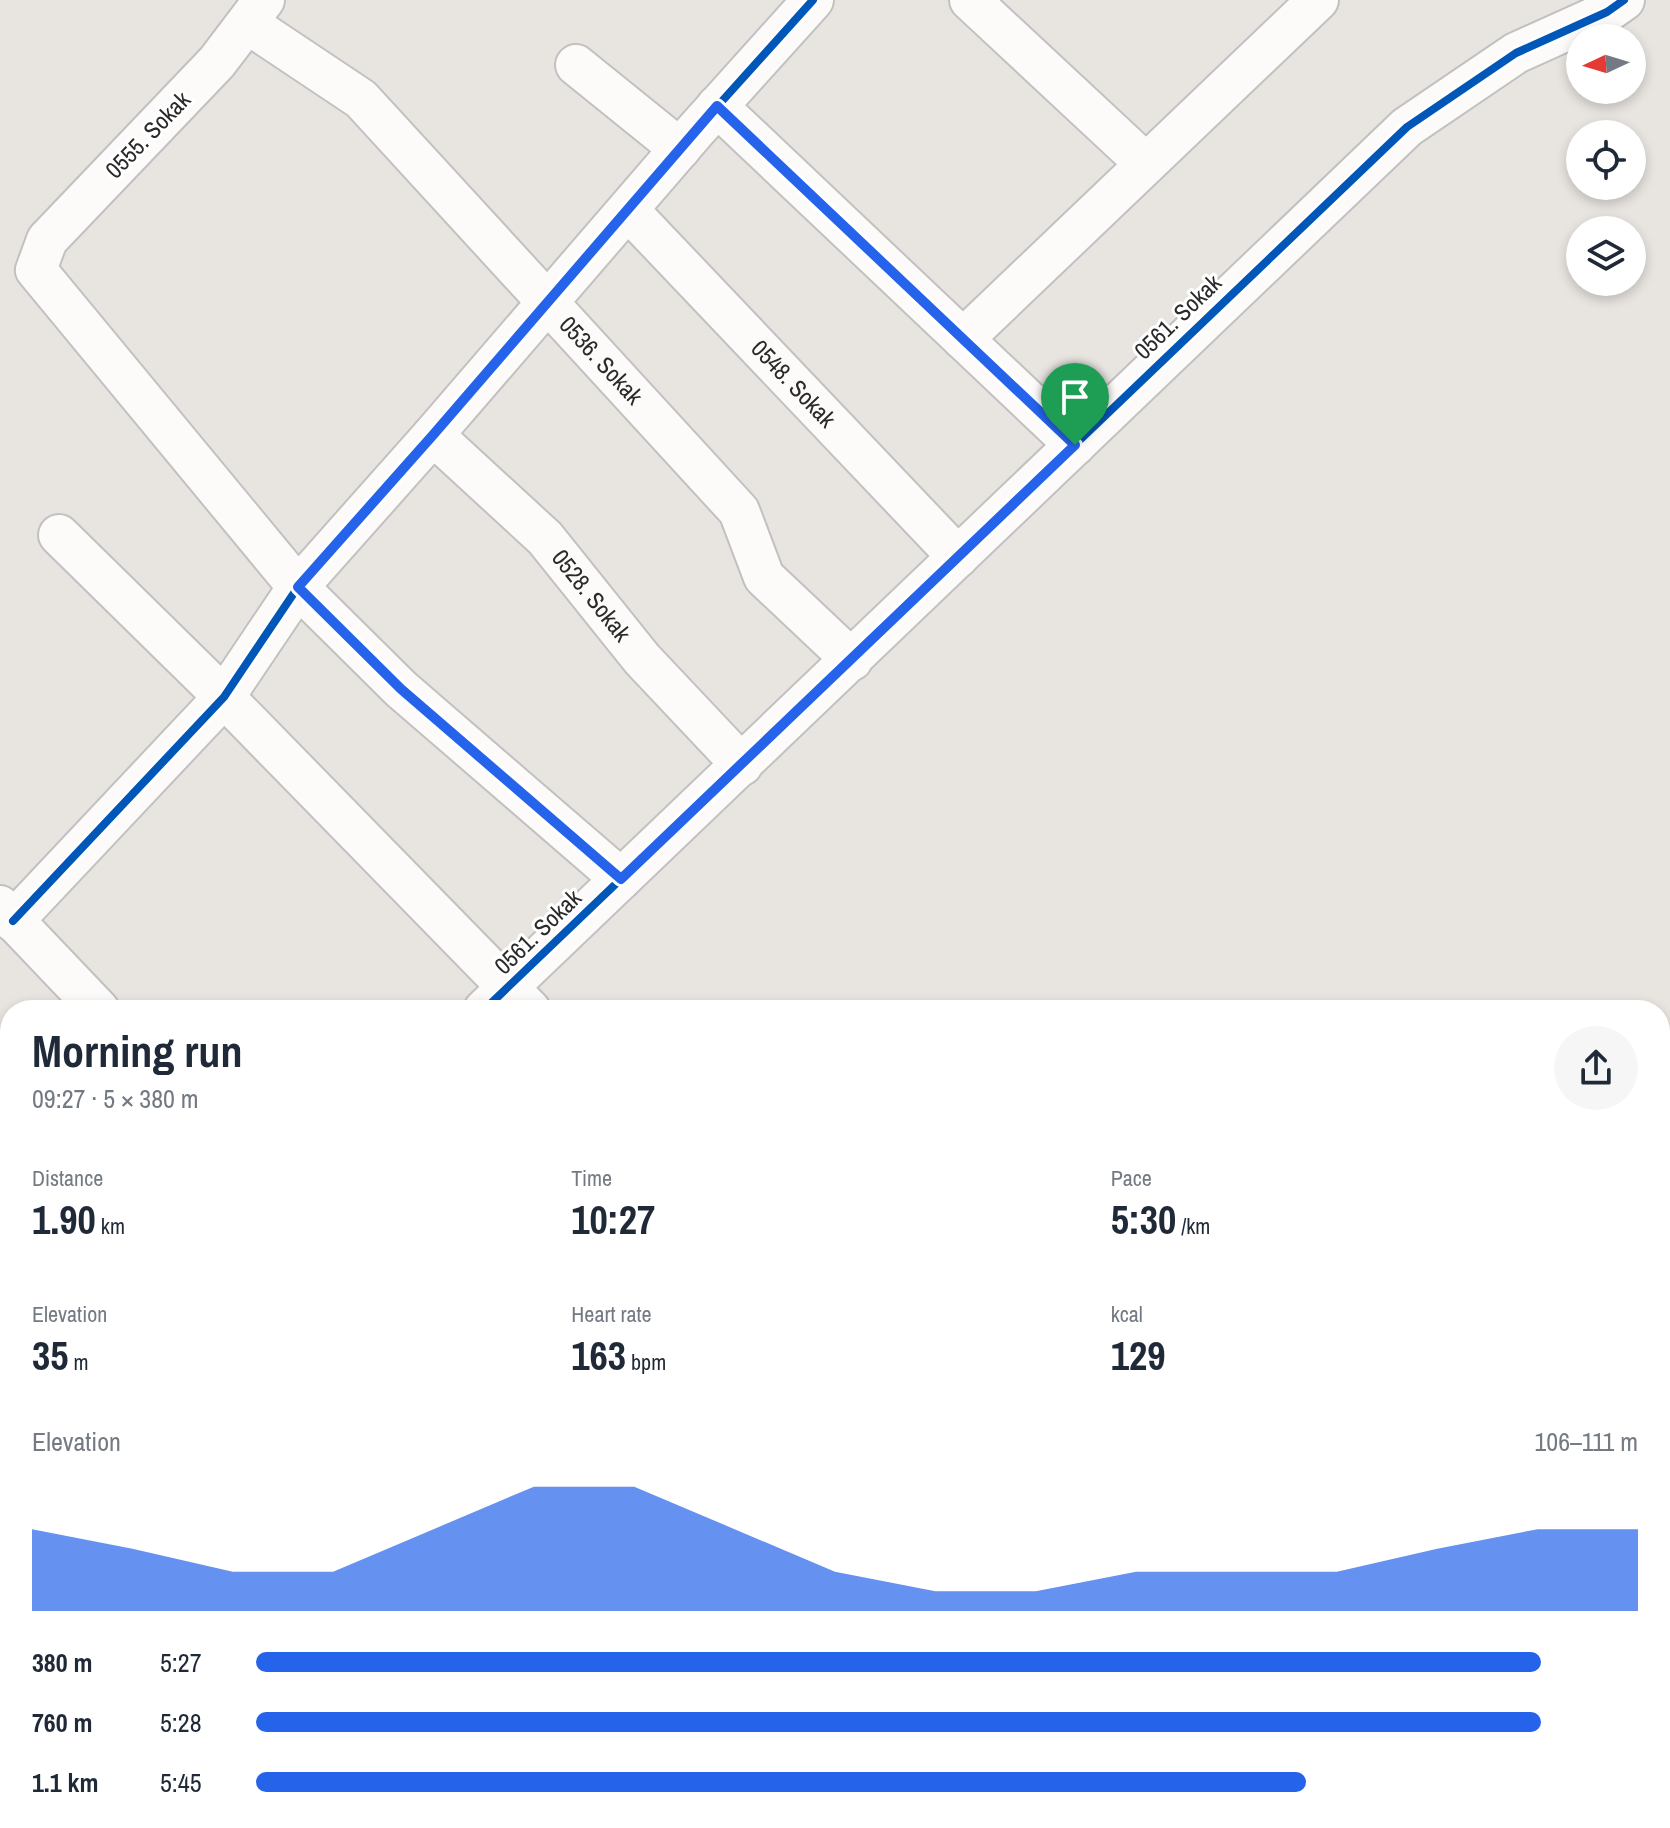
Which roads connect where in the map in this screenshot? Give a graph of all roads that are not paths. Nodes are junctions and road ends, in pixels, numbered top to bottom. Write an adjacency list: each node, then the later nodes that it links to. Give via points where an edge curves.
1 (813, 0): 7 (street)
2 (970, 0): 9 (street)
3 (1318, 0): 9 (street)
4 (1624, 0): 14 (street, 0561. Sokak, via 1516,53 1407,127)
5 (255, 11): 11 (street, 0536. Sokak, via 361,99); 17 (street, 0555. Sokak, via 217,62 47,240 36,270)
6 (576, 65): 8 (street)
7 (717, 106): 8 (street); 12 (street)
8 (680, 149): 10 (street)
9 (1146, 164): 12 (street)
10 (628, 210): 11 (street); 16 (street, 0548. Sokak)
11 (547, 304): 13 (street); 18 (street, 0536. Sokak, via 739,511 764,577)
12 (963, 339): 14 (street)
13 (433, 435): 17 (street); 20 (street, 0528. Sokak, via 545,538 642,659)
14 (1075, 445): 16 (street, 0561. Sokak)
15 (59, 535): 19 (street)
16 (958, 557): 18 (street, 0561. Sokak)
17 (298, 587): 19 (street); 21 (street, via 401,689)
18 (852, 660): 20 (street, 0561. Sokak)
19 (224, 697): 22 (street); 24 (street)
20 (742, 765): 21 (street, 0561. Sokak)
21 (621, 879): 25 (street, 0561. Sokak)
22 (7, 914): 23 (street)
23 (86, 1000)
24 (504, 1000)
25 (510, 1000)

